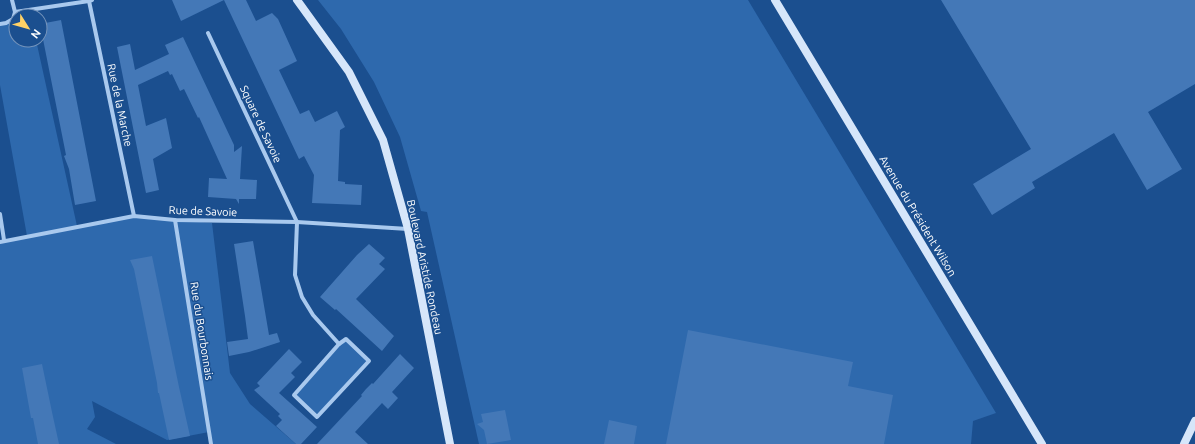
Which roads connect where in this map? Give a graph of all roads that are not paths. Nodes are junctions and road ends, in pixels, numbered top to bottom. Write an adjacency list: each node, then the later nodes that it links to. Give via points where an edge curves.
1 (90, 0): 4 (street); 7 (street, Rue de la Marche)
2 (297, 0): 10 (street, Boulevard Aristide Rondeau, via 349,72 383,140)
3 (775, 0): 16 (street, Avenue du Président Wilson)
4 (40, 8)
5 (208, 33): 9 (street, Square de Savoie)
6 (0, 214): 11 (street)
7 (134, 216): 8 (street, Rue de Savoie); 11 (street, Rue de Savoie)
8 (175, 220): 9 (street, Rue de Savoie); 14 (street, Rue du Bourbonnais)
9 (297, 222): 10 (street, Rue de Savoie); 12 (street, via 295,275 302,297 313,315)
10 (408, 229): 15 (street, Boulevard Aristide Rondeau)
11 (2, 241)
12 (339, 344): 12 (street, via 294,395 317,417 369,361 346,339)
13 (1195, 422): 17 (street)
14 (211, 444)
15 (450, 444)
16 (1042, 444)
17 (1184, 444)

